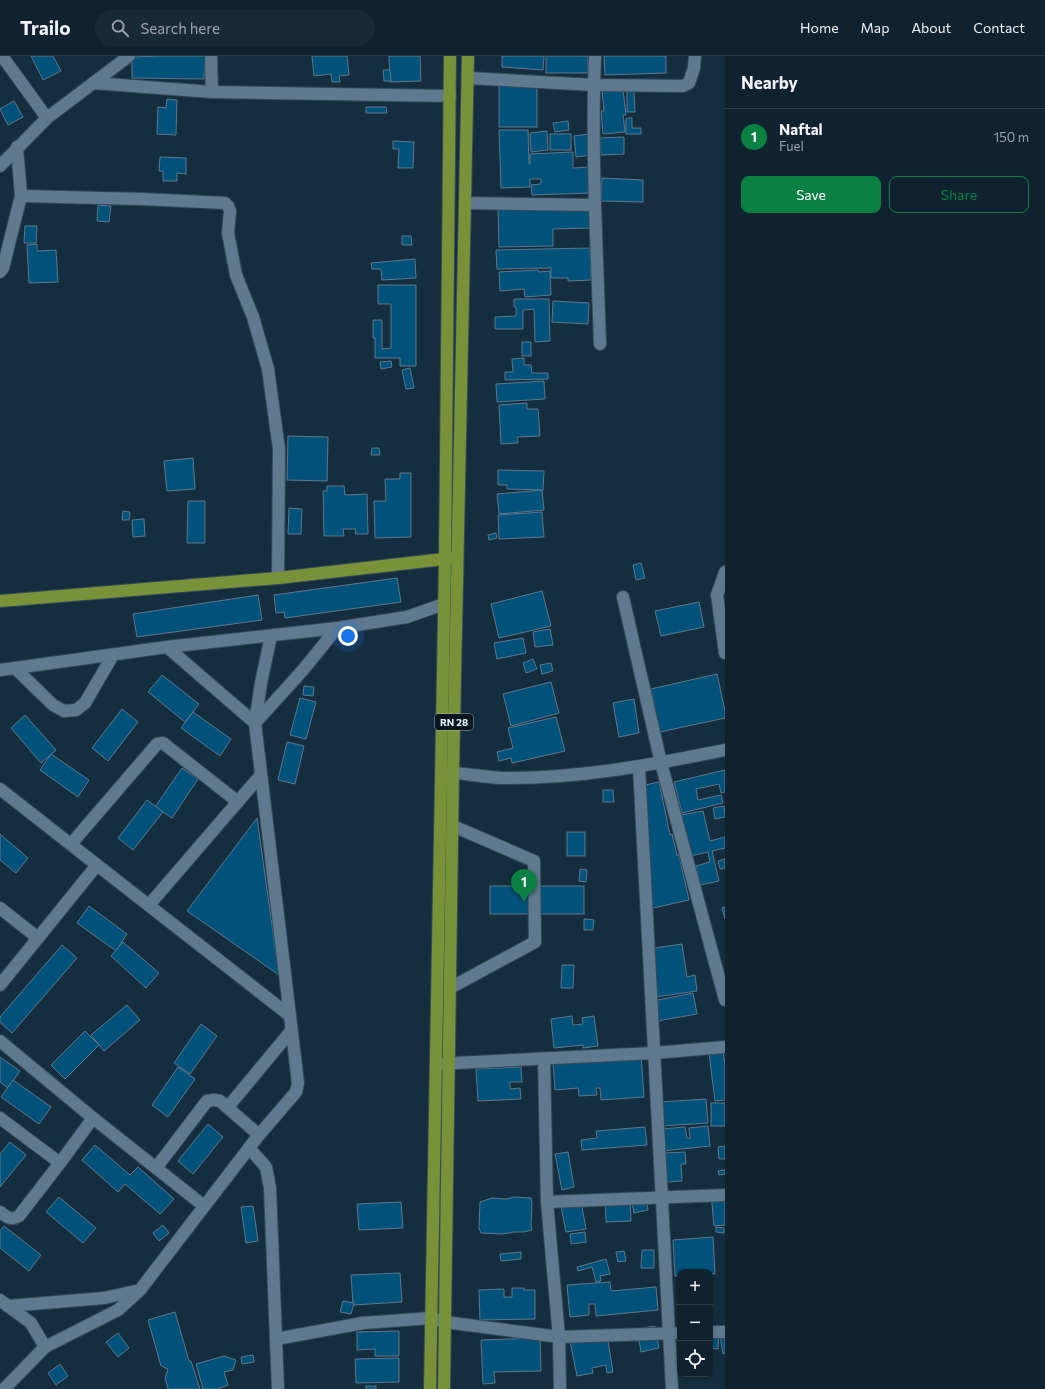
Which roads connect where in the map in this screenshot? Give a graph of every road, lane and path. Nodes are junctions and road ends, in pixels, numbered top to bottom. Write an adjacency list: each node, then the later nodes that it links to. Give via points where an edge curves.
1 (2, 56): 13 (street)
2 (129, 56): 9 (street)
3 (211, 56): 11 (street)
4 (450, 56): 12 (main road, RN 28)
5 (468, 56): 8 (main road, RN 28)
6 (595, 56): 10 (street)
7 (695, 56): 10 (street, via 690,83 682,86)
8 (468, 78): 10 (street); 17 (main road, RN 28)
9 (93, 83): 11 (street); 13 (street)
10 (594, 85): 18 (street)
11 (212, 92): 12 (street)
12 (450, 96): 22 (main road, RN 28)
13 (47, 118): 14 (street)
14 (17, 147): 15 (street); 16 (street)
15 (0, 166)
16 (21, 196): 19 (street); 24 (street, via 225,203 228,206 228,233 236,275 253,316 268,369 279,449)
17 (465, 203): 18 (street); 21 (main road, RN 28)
18 (595, 205): 20 (street)
19 (0, 272)
20 (600, 344)
21 (458, 557): 22 (main road); 39 (main road, RN 28)
22 (445, 559): 24 (main road); 27 (main road, RN 28)
23 (725, 572): 31 (street, via 717,595)
24 (278, 578): 26 (main road)
25 (623, 597): 37 (street)
26 (0, 601)
27 (444, 604): 28 (street, via 407,617); 39 (main road, RN 28)
28 (337, 628): 29 (street); 35 (street)
29 (271, 636): 30 (street); 35 (street)
30 (166, 647): 32 (street); 35 (street)
31 (725, 654)
32 (113, 655): 33 (street); 33 (street, via 85,704 76,710 64,711 53,705)
33 (15, 668): 34 (street)
34 (0, 670)
35 (255, 723): 40 (street)
36 (725, 750): 37 (street)
37 (661, 763): 38 (street); 51 (street)
38 (639, 767): 39 (street, via 563,776 501,778); 56 (street)
39 (447, 772): 43 (main road, RN 28); 59 (main road, RN 28)
40 (260, 776): 42 (street); 52 (street)
41 (0, 789): 44 (street)
42 (238, 802): 44 (street, via 160,743); 46 (street)
43 (453, 826): 50 (main road, RN 28); 50 (street, via 534,861 535,942)
44 (71, 844): 45 (street)
45 (97, 865): 46 (street); 48 (street)
46 (149, 905): 52 (street)
47 (0, 908): 48 (street)
48 (38, 938): 49 (street)
49 (0, 985)
50 (450, 988): 58 (main road, RN 28)
51 (725, 1000)
52 (290, 1015): 53 (street)
53 (291, 1031): 60 (street); 63 (street, via 298,1084 296,1092)
54 (0, 1041): 62 (street)
55 (725, 1047): 56 (street)
56 (654, 1053): 57 (street); 68 (street)
57 (544, 1058): 58 (street); 69 (street)
58 (449, 1063): 59 (street); 75 (main road, RN 28)
59 (436, 1064): 74 (main road, RN 28)
60 (228, 1107): 63 (street); 66 (street, via 220,1101 208,1101)
61 (0, 1118): 65 (street)
62 (93, 1118): 65 (street); 66 (street)
63 (259, 1135): 64 (street)
64 (249, 1148): 70 (street); 80 (street, via 266,1167 270,1188)
65 (60, 1163): 71 (street, via 19,1216 10,1219)
66 (156, 1168): 70 (street)
67 (725, 1195): 68 (street)
68 (662, 1197): 69 (street); 78 (street)
69 (547, 1202): 79 (street)
70 (204, 1206): 72 (street)
71 (0, 1212)
72 (140, 1290): 73 (street, via 104,1298); 81 (street, via 118,1310)
73 (4, 1303): 81 (street, via 31,1323)
74 (431, 1318): 75 (street); 80 (street, via 363,1323); 84 (main road, RN 28)
75 (445, 1322): 79 (street); 85 (main road, RN 28)
76 (713, 1332): 77 (street)
77 (725, 1332)
78 (675, 1333): 79 (street); 87 (street)
79 (559, 1337): 86 (street)
80 (276, 1339): 83 (street)
81 (45, 1347): 82 (street)
82 (4, 1389)
83 (278, 1389)
84 (430, 1389)
85 (444, 1389)
86 (560, 1389)
87 (672, 1389)

